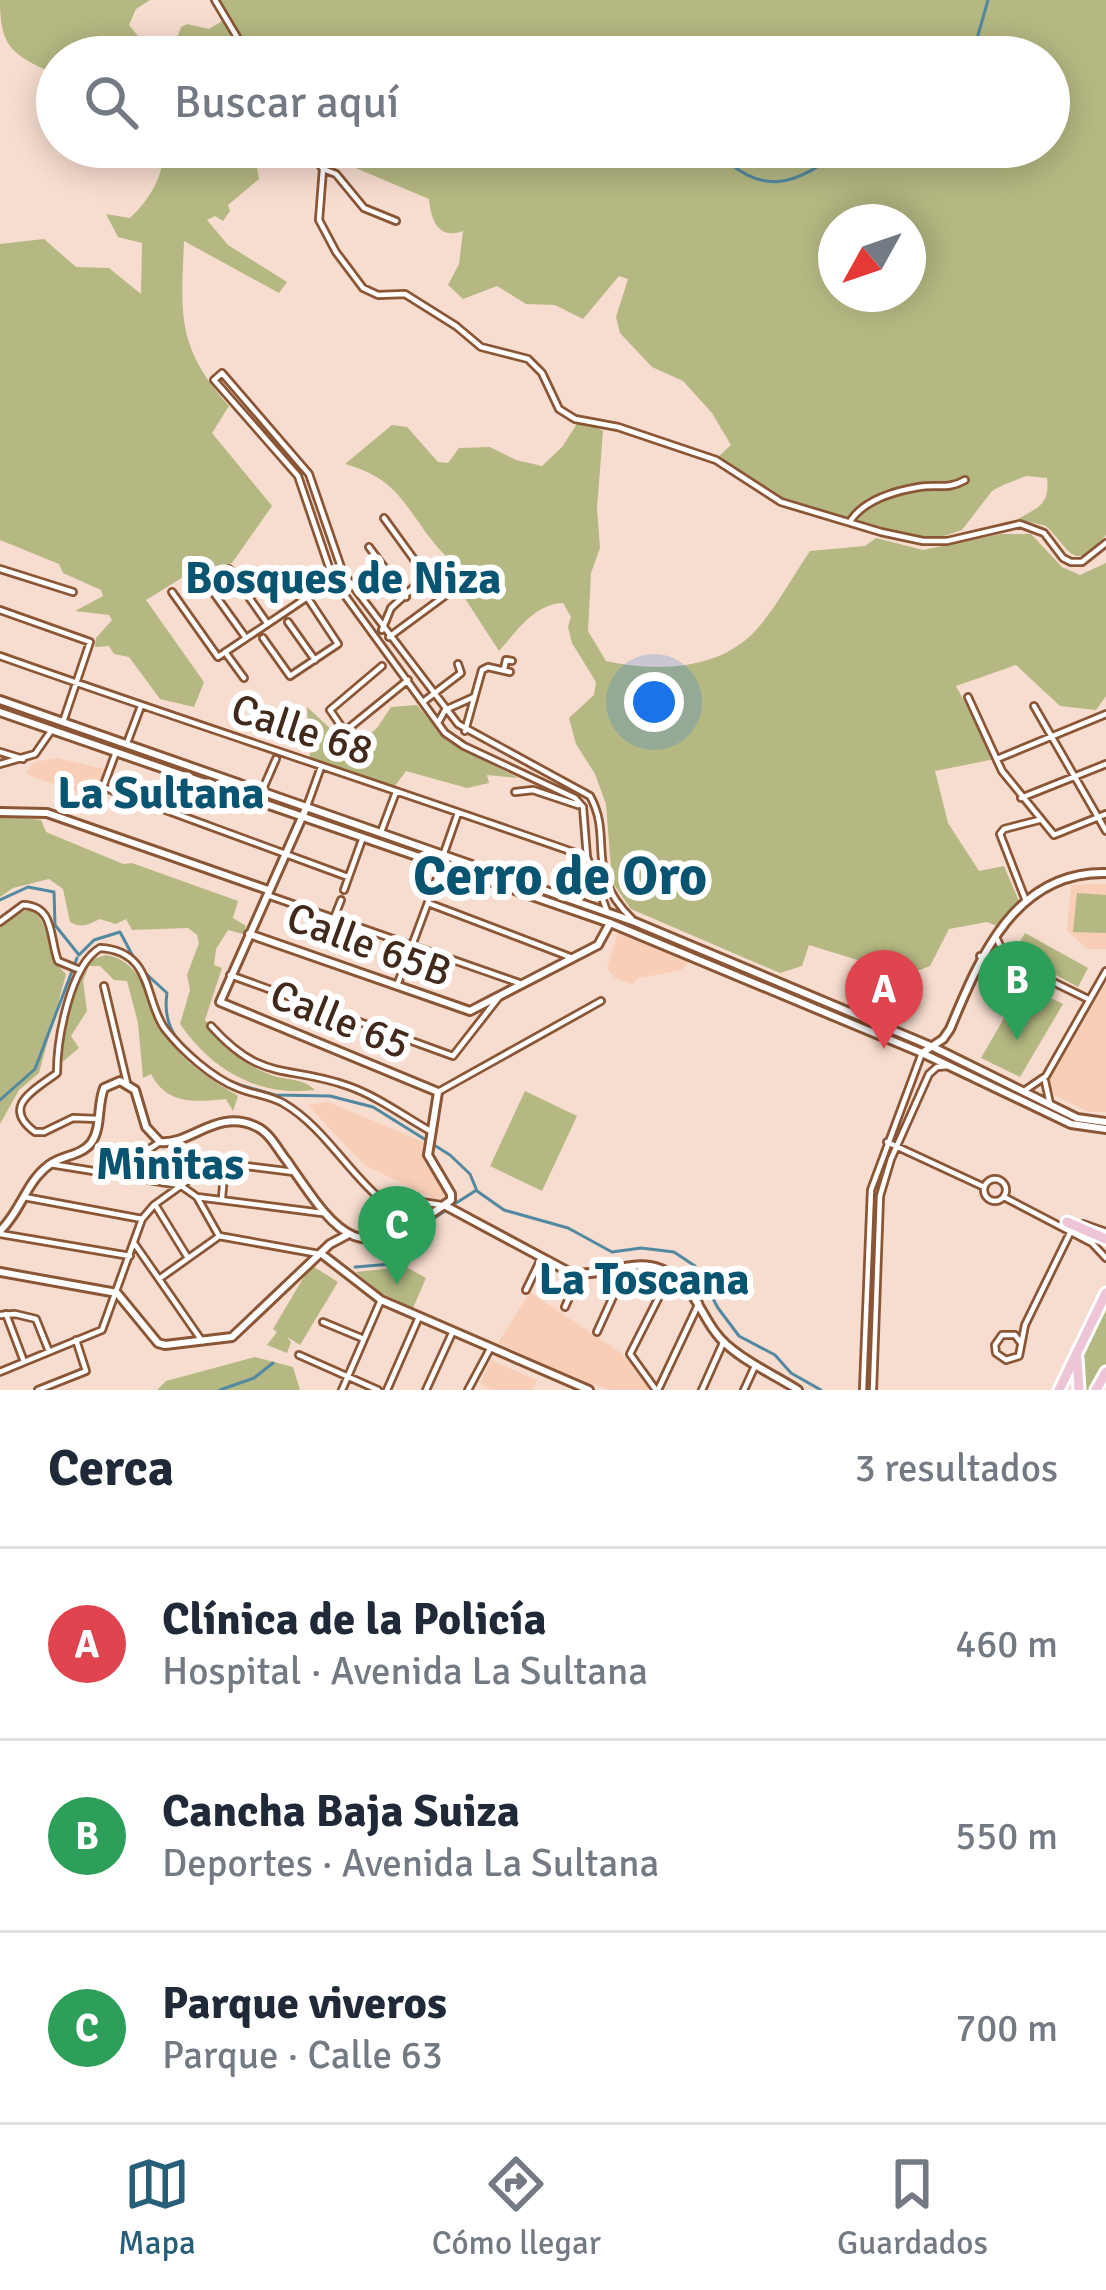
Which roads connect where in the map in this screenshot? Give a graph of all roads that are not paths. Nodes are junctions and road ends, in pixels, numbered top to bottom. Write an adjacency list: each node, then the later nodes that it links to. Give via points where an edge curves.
1 (215, 0): 2 (street)
2 (236, 36)
3 (323, 169): 4 (street, via 364,208); 7 (street, via 320,220 363,288 405,294 481,347 528,359 566,415 716,460 781,502)
4 (397, 221)
5 (965, 480): 7 (street, via 874,500)
6 (384, 518): 19 (street, via 426,576)
7 (850, 520): 8 (street, via 923,541 1035,527 1071,562)
8 (1106, 543)
9 (370, 547): 19 (street)
10 (0, 569): 15 (street)
11 (229, 569): 22 (street)
12 (343, 573): 14 (street); 14 (street, via 309,474 222,373 214,380 298,476); 23 (street)
13 (203, 578): 26 (street)
14 (333, 579): 18 (street); 24 (street)
15 (73, 592)
16 (172, 592): 28 (street, via 218,657)
17 (450, 592): 25 (street)
18 (307, 597): 22 (street); 30 (street, via 338,644)
19 (406, 597): 23 (street)
20 (0, 610): 36 (street, via 90,642)
21 (288, 622): 30 (street)
22 (267, 623): 26 (street)
23 (385, 627): 24 (street); 25 (street)
24 (376, 636): 35 (street)
25 (389, 637): 37 (street)
26 (246, 638): 28 (street)
27 (263, 638): 30 (street, via 290,676)
28 (225, 652): 34 (street)
29 (0, 656): 36 (street, Calle 68)
30 (314, 660)
31 (512, 661): 38 (street, via 507,670 482,670)
32 (458, 664): 37 (street, via 461,673)
33 (382, 666): 35 (street, via 330,710 343,729)
34 (244, 678)
35 (408, 680): 41 (street)
36 (76, 683): 42 (street, Calle 68); 47 (street)
37 (434, 696): 41 (street); 44 (street)
38 (474, 697): 44 (street); 50 (street)
39 (968, 697): 57 (street)
40 (0, 700): 47 (street)
41 (423, 702): 48 (street)
42 (140, 706): 52 (street); 60 (street, Calle 68)
43 (1034, 706): 51 (street)
44 (446, 710): 48 (street); 50 (street)
45 (0, 712): 49 (street)
46 (1106, 714): 51 (street)
47 (63, 722): 52 (street)
48 (438, 723): 69 (street, via 455,741)
49 (51, 731): 54 (street); 55 (street)
50 (466, 731): 92 (street, via 584,791 597,812 603,876)
51 (1053, 738): 57 (street); 61 (street)
52 (127, 743): 63 (street)
53 (0, 752): 55 (street)
54 (116, 752): 62 (street); 72 (street)
55 (23, 759): 58 (street)
56 (276, 759): 63 (street)
57 (997, 759): 67 (street)
58 (0, 764)
59 (1106, 764): 61 (street)
60 (321, 767): 65 (street, Calle 68); 68 (street)
61 (1076, 777): 67 (street); 73 (street)
62 (103, 787): 66 (street); 78 (street)
63 (262, 791): 68 (street)
64 (515, 791): 69 (street)
65 (396, 792): 71 (street, Calle 68); 76 (street)
66 (99, 798)
67 (1021, 798): 74 (street)
68 (307, 806): 72 (street); 76 (street)
69 (583, 807): 80 (street)
70 (0, 812): 85 (street, via 52,814)
71 (458, 813): 79 (street); 80 (street, Calle 68)
72 (302, 816): 77 (street); 78 (street)
73 (1102, 816): 74 (street, via 1054,835); 75 (street)
74 (1041, 820): 87 (street, via 1000,834)
75 (1106, 831)
76 (381, 832): 79 (street)
77 (363, 837): 81 (street); 83 (street)
78 (286, 853): 83 (street); 85 (street)
79 (443, 855): 90 (street)
80 (587, 856): 90 (street)
81 (442, 865): 88 (street); 90 (street)
82 (1106, 872): 87 (street, via 1064,877)
83 (348, 877): 84 (street)
84 (344, 890)
85 (267, 892): 89 (street); 93 (street)
86 (341, 900): 89 (street)
87 (1026, 901): 95 (street)
88 (428, 903): 96 (street); 98 (street)
89 (334, 918): 96 (street)
90 (609, 918): 92 (street); 94 (street); 98 (street, via 602,941)
91 (0, 922): 100 (street, via 22,905 41,909 55,956)
92 (634, 922): 94 (street)
93 (248, 933): 102 (street); 104 (street, Calle 65B)
94 (650, 933): 112 (street); 113 (street)
95 (996, 936): 97 (street); 99 (street)
96 (413, 945): 103 (street); 104 (street)
97 (980, 956): 99 (street); 112 (street, via 950,1029)
98 (575, 959): 103 (street)
99 (1006, 959): 107 (street)
100 (76, 969): 120 (street, via 57,1073 20,1108 35,1132 73,1118); 137 (street, via 100,948 123,954 147,979 166,1030 210,1072 289,1108 376,1195)
101 (1106, 971): 107 (street)
102 (230, 975): 111 (street); 118 (street, Calle 65, via 220,1002)
103 (522, 984): 106 (street)
104 (397, 985): 106 (street, Calle 65B, via 470,1011)
105 (104, 986): 116 (street)
106 (499, 997): 111 (street, via 453,1056)
107 (1088, 999): 115 (street)
108 (601, 1001): 118 (street)
109 (386, 1023): 111 (street)
110 (211, 1026): 122 (street, via 230,1048 273,1071 344,1084)
111 (384, 1032)
112 (933, 1046): 113 (street); 117 (street)
113 (922, 1053): 114 (street); 123 (street)
114 (951, 1066): 121 (street, via 1071,1124); 125 (street, via 930,1072)
115 (1046, 1076): 117 (street); 119 (street)
116 (128, 1084): 120 (street, via 104,1088); 124 (street)
117 (1024, 1091): 119 (street)
118 (438, 1092): 122 (street)
119 (1050, 1104): 121 (street)
120 (98, 1119): 127 (street, via 89,1145)
121 (1106, 1125)
122 (431, 1135): 137 (street, via 430,1161 452,1194)
123 (888, 1139): 125 (street); 195 (street, via 870,1198)
124 (160, 1142): 128 (street, via 213,1124 247,1124 265,1132); 129 (street)
125 (897, 1146): 131 (street); 196 (street, via 879,1204)
126 (225, 1162): 128 (street); 130 (street, via 207,1164); 135 (street)
127 (50, 1164): 129 (street); 134 (street)
128 (294, 1172): 138 (street)
129 (111, 1174): 130 (street)
130 (180, 1185): 132 (street); 136 (street)
131 (984, 1187): 133 (street, via 990,1200); 133 (street, via 1001,1180)
132 (197, 1196): 135 (street); 143 (street)
133 (1004, 1197): 140 (street)
134 (24, 1198): 139 (street); 141 (street)
135 (222, 1200): 138 (street)
136 (154, 1204): 139 (street); 148 (street)
137 (444, 1205): 142 (street, via 384,1240); 150 (street)
138 (322, 1213): 142 (street)
139 (142, 1219): 145 (street)
140 (1069, 1227): 144 (main road); 149 (street); 165 (street)
141 (0, 1232): 147 (street)
142 (347, 1235): 146 (street)
143 (219, 1236): 146 (street); 148 (street)
144 (1106, 1236)
145 (134, 1244): 147 (street); 155 (street)
146 (322, 1255): 159 (street); 171 (street, via 243,1330)
147 (130, 1256): 157 (street)
148 (188, 1258): 155 (street)
149 (1106, 1258)
150 (541, 1259): 153 (street); 156 (street)
151 (627, 1266): 152 (street); 153 (street); 167 (street)
152 (670, 1273): 160 (street); 191 (street, via 630,1354)
153 (579, 1274): 161 (street)
154 (3, 1275): 157 (street)
155 (159, 1279): 171 (street)
156 (526, 1290)
157 (118, 1293): 170 (street, via 102,1330); 171 (street, via 158,1343)
158 (1106, 1293): 176 (main road)
159 (381, 1300): 163 (street); 169 (street)
160 (698, 1303): 172 (street); 191 (street)
161 (565, 1307)
162 (3, 1314): 175 (street, via 36,1319); 178 (street)
163 (419, 1317): 166 (street); 187 (street)
164 (323, 1322): 169 (street)
165 (1025, 1324): 168 (street); 173 (street)
166 (453, 1331): 174 (street); 188 (street)
167 (597, 1332)
168 (1006, 1334): 173 (street); 173 (street, via 995,1345 1002,1359 1019,1356)
169 (364, 1339): 182 (street)
170 (76, 1340): 175 (street); 183 (street, via 86,1371)
171 (202, 1341)
172 (723, 1342): 179 (street); 192 (street)
173 (1021, 1342)
174 (491, 1347): 189 (street); 190 (street)
175 (48, 1349): 178 (street)
176 (1077, 1353): 197 (main road); 198 (main road)
177 (299, 1355): 182 (street)
178 (23, 1359): 180 (street)
179 (755, 1366): 193 (street); 194 (street)
180 (1, 1368)
181 (1106, 1375): 199 (main road)
182 (347, 1376): 186 (street); 187 (street)
183 (67, 1379): 184 (street); 185 (street)
184 (38, 1390)
185 (70, 1390)
186 (342, 1390)
187 (382, 1390)
188 (427, 1390)
189 (468, 1390)
190 (589, 1390)
191 (657, 1390)
192 (702, 1390)
193 (744, 1390)
194 (798, 1390)
195 (863, 1390)
196 (873, 1390)
197 (1059, 1390)
198 (1079, 1390)
199 (1098, 1390)

